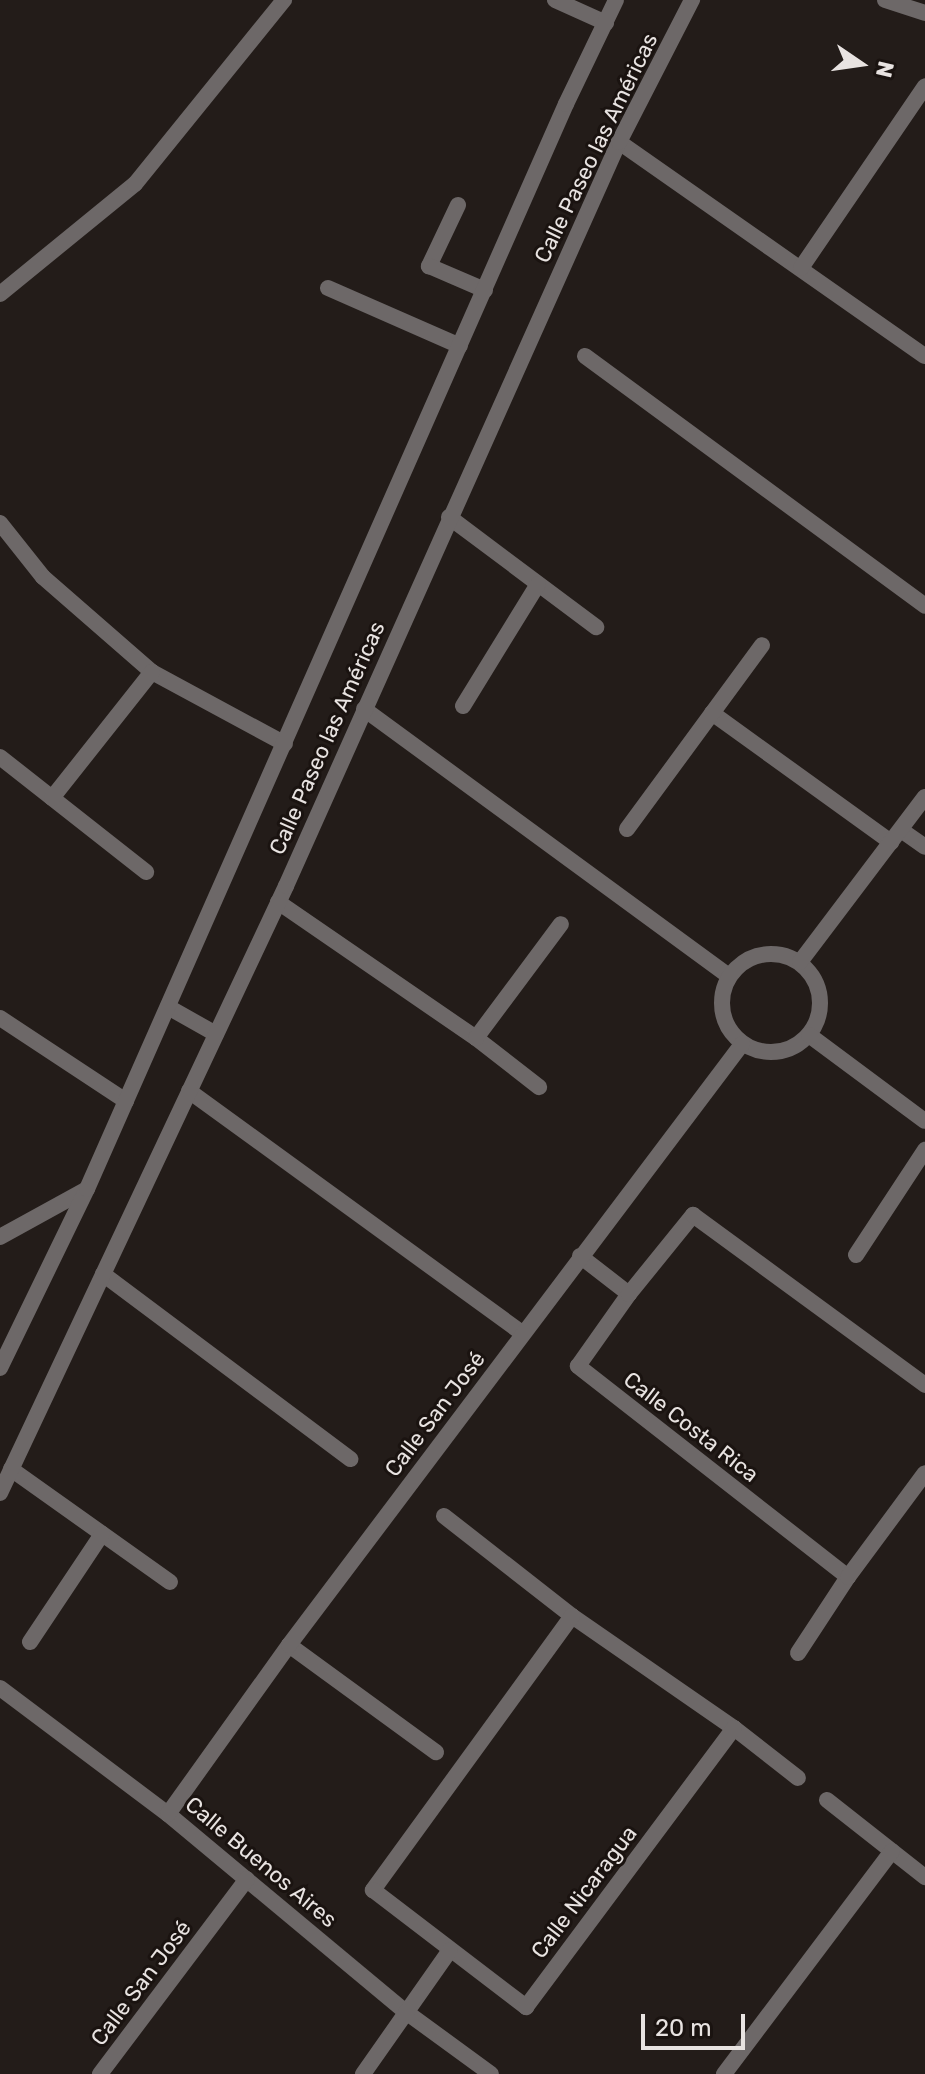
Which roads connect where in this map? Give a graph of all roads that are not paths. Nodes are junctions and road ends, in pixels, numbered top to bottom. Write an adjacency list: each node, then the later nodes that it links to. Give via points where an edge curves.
1 (284, 0): 14 (street, via 135,184)
2 (555, 0): 7 (street)
3 (616, 0): 7 (street, Calle Paseo las Américas)
4 (692, 0): 9 (street, Calle Paseo las Américas)
5 (885, 0): 6 (street)
6 (925, 13)
7 (606, 23): 13 (street, Calle Paseo las Américas)
8 (925, 86): 11 (street)
9 (619, 142): 11 (street); 18 (street, Calle Paseo las Américas)
10 (458, 205): 13 (street, via 429,266)
11 (801, 268): 17 (street)
12 (328, 288): 15 (street)
13 (485, 290): 15 (street, Calle Paseo las Américas)
14 (0, 294)
15 (460, 346): 28 (street, Calle Paseo las Américas)
16 (585, 356): 21 (street)
17 (925, 356)
18 (449, 517): 20 (street); 26 (street, Calle Paseo las Américas)
19 (0, 523): 24 (street, via 43,577)
20 (538, 584): 22 (street); 25 (street)
21 (925, 606)
22 (596, 627)
23 (762, 645): 27 (street)
24 (152, 672): 28 (street); 31 (street)
25 (463, 706)
26 (364, 709): 36 (street, Calle Paseo las Américas); 39 (street)
27 (712, 713): 32 (street); 33 (street)
28 (285, 744): 40 (street, Calle Paseo las Américas)
29 (0, 757): 31 (street)
30 (925, 797): 33 (street)
31 (52, 798): 35 (street)
32 (627, 829)
33 (896, 836): 34 (street); 38 (street)
34 (925, 847)
35 (146, 872)
36 (278, 902): 42 (street, Calle Paseo las Américas); 44 (street)
37 (561, 924): 44 (street)
38 (800, 962): 39 (street, via 775,953 749,958); 43 (street, via 817,983 820,1011)
39 (729, 976): 45 (street, via 721,1000 726,1025)
40 (168, 1007): 42 (street); 48 (street, Calle Paseo las Américas)
41 (0, 1018): 48 (street)
42 (216, 1034): 47 (street, Calle Paseo las Américas)
43 (809, 1035): 45 (street, via 788,1049 765,1052); 49 (street)
44 (476, 1038): 46 (street)
45 (742, 1044): 54 (street, Calle San José)
46 (539, 1087)
47 (189, 1091): 55 (street, Calle Paseo las Américas); 57 (street)
48 (126, 1101): 51 (street, Calle Paseo las Américas)
49 (925, 1121)
50 (925, 1150): 53 (street)
51 (87, 1189): 52 (street); 58 (street, Calle Paseo las Américas)
52 (0, 1237)
53 (856, 1255)
54 (580, 1256): 56 (street); 57 (street, Calle San José)
55 (103, 1274): 60 (street); 61 (street, Calle Paseo las Américas)
56 (629, 1294): 59 (street, Calle Costa Rica, via 693,1215); 66 (street, Calle Costa Rica, via 578,1366)
57 (522, 1333): 70 (street, Calle San José)
58 (0, 1368)
59 (925, 1385)
60 (350, 1459)
61 (11, 1469): 63 (street, Calle Paseo las Américas); 65 (street)
62 (925, 1473): 66 (street)
63 (0, 1493)
64 (444, 1516): 68 (street)
65 (102, 1534): 67 (street); 69 (street)
66 (848, 1577): 71 (street)
67 (170, 1582)
68 (572, 1616): 73 (street); 81 (street, Calle Nicaragua, via 373,1890)
69 (30, 1642)
70 (289, 1645): 74 (street); 77 (street, Calle San José)
71 (798, 1653)
72 (0, 1688): 77 (street, Calle Buenos Aires)
73 (734, 1728): 75 (street); 81 (street, Calle Nicaragua, via 526,2007)
74 (436, 1752)
75 (798, 1778)
76 (827, 1800): 78 (street)
77 (168, 1814): 80 (street, Calle Buenos Aires)
78 (892, 1851): 79 (street); 86 (street)
79 (925, 1877)
80 (247, 1879): 82 (street, Calle Buenos Aires); 83 (street, Calle San José)
81 (450, 1950): 82 (street)
82 (406, 2012): 84 (street); 85 (street, Calle Buenos Aires)
83 (100, 2074)
84 (363, 2074)
85 (491, 2074)
86 (724, 2074)

